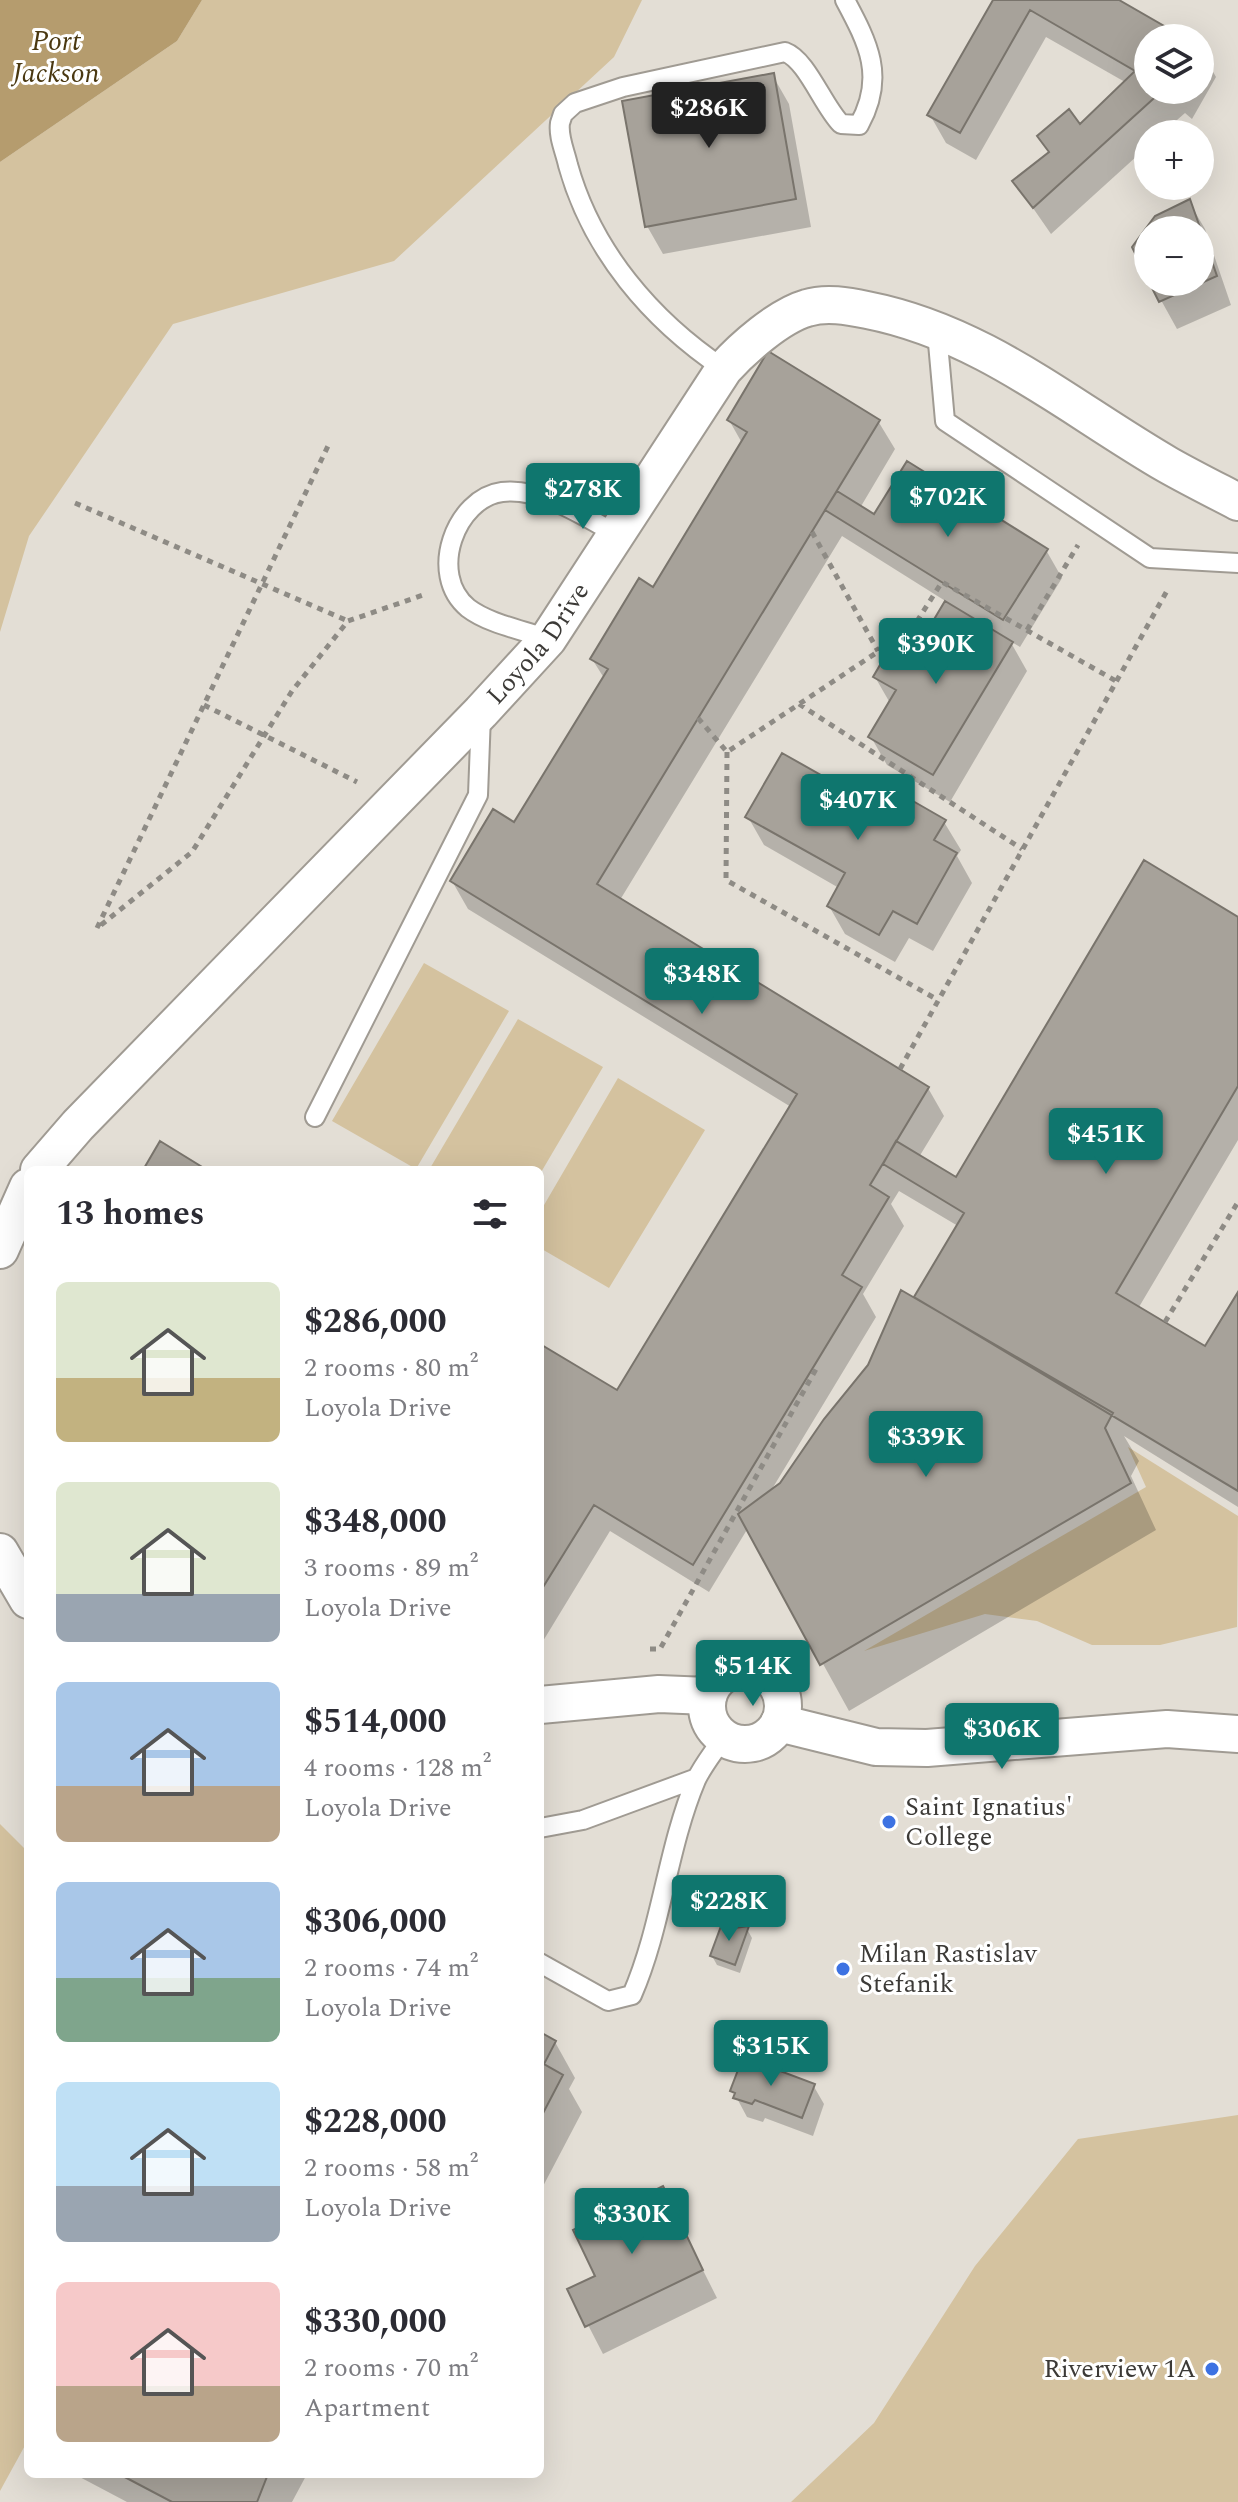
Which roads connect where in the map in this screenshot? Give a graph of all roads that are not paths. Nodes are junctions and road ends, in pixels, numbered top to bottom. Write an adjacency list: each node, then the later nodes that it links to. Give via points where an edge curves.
1 (845, 0): 3 (lane, via 869,46 872,81 859,125 841,124 796,57 785,52 623,87 575,103 563,114 559,130 576,192 604,249 683,341)
2 (937, 332): 3 (street, Loyola Drive, via 900,316 844,305 805,308 743,347); 4 (street, Loyola Drive, via 1015,366 1167,465); 6 (lane, via 945,421 1150,558)
3 (724, 369): 5 (street, Loyola Drive)
4 (1238, 502)
5 (616, 534): 7 (street, Loyola Drive); 7 (lane, via 560,504 504,492 482,497 459,526 446,565 465,605)
6 (1238, 563)
7 (548, 639): 8 (street, Loyola Drive)
8 (481, 712): 9 (lane, via 478,795); 10 (street, Loyola Drive)
9 (315, 1117)
10 (42, 1166)
11 (24, 1196): 12 (street)
12 (0, 1250)
13 (0, 1552): 14 (street)
14 (24, 1593)
15 (708, 1696): 16 (street, via 627,1696); 17 (street, via 726,1673 756,1669 779,1688); 19 (street, via 706,1712)
16 (544, 1705)
17 (779, 1723): 18 (street, via 849,1742 927,1748 1167,1729); 19 (street, via 752,1745)
18 (1238, 1734)
19 (723, 1738): 20 (lane)
20 (697, 1778): 21 (lane, via 583,1820); 22 (lane, via 678,1831 645,1966 632,1995 608,2001)
21 (544, 1827)
22 (544, 1965)

